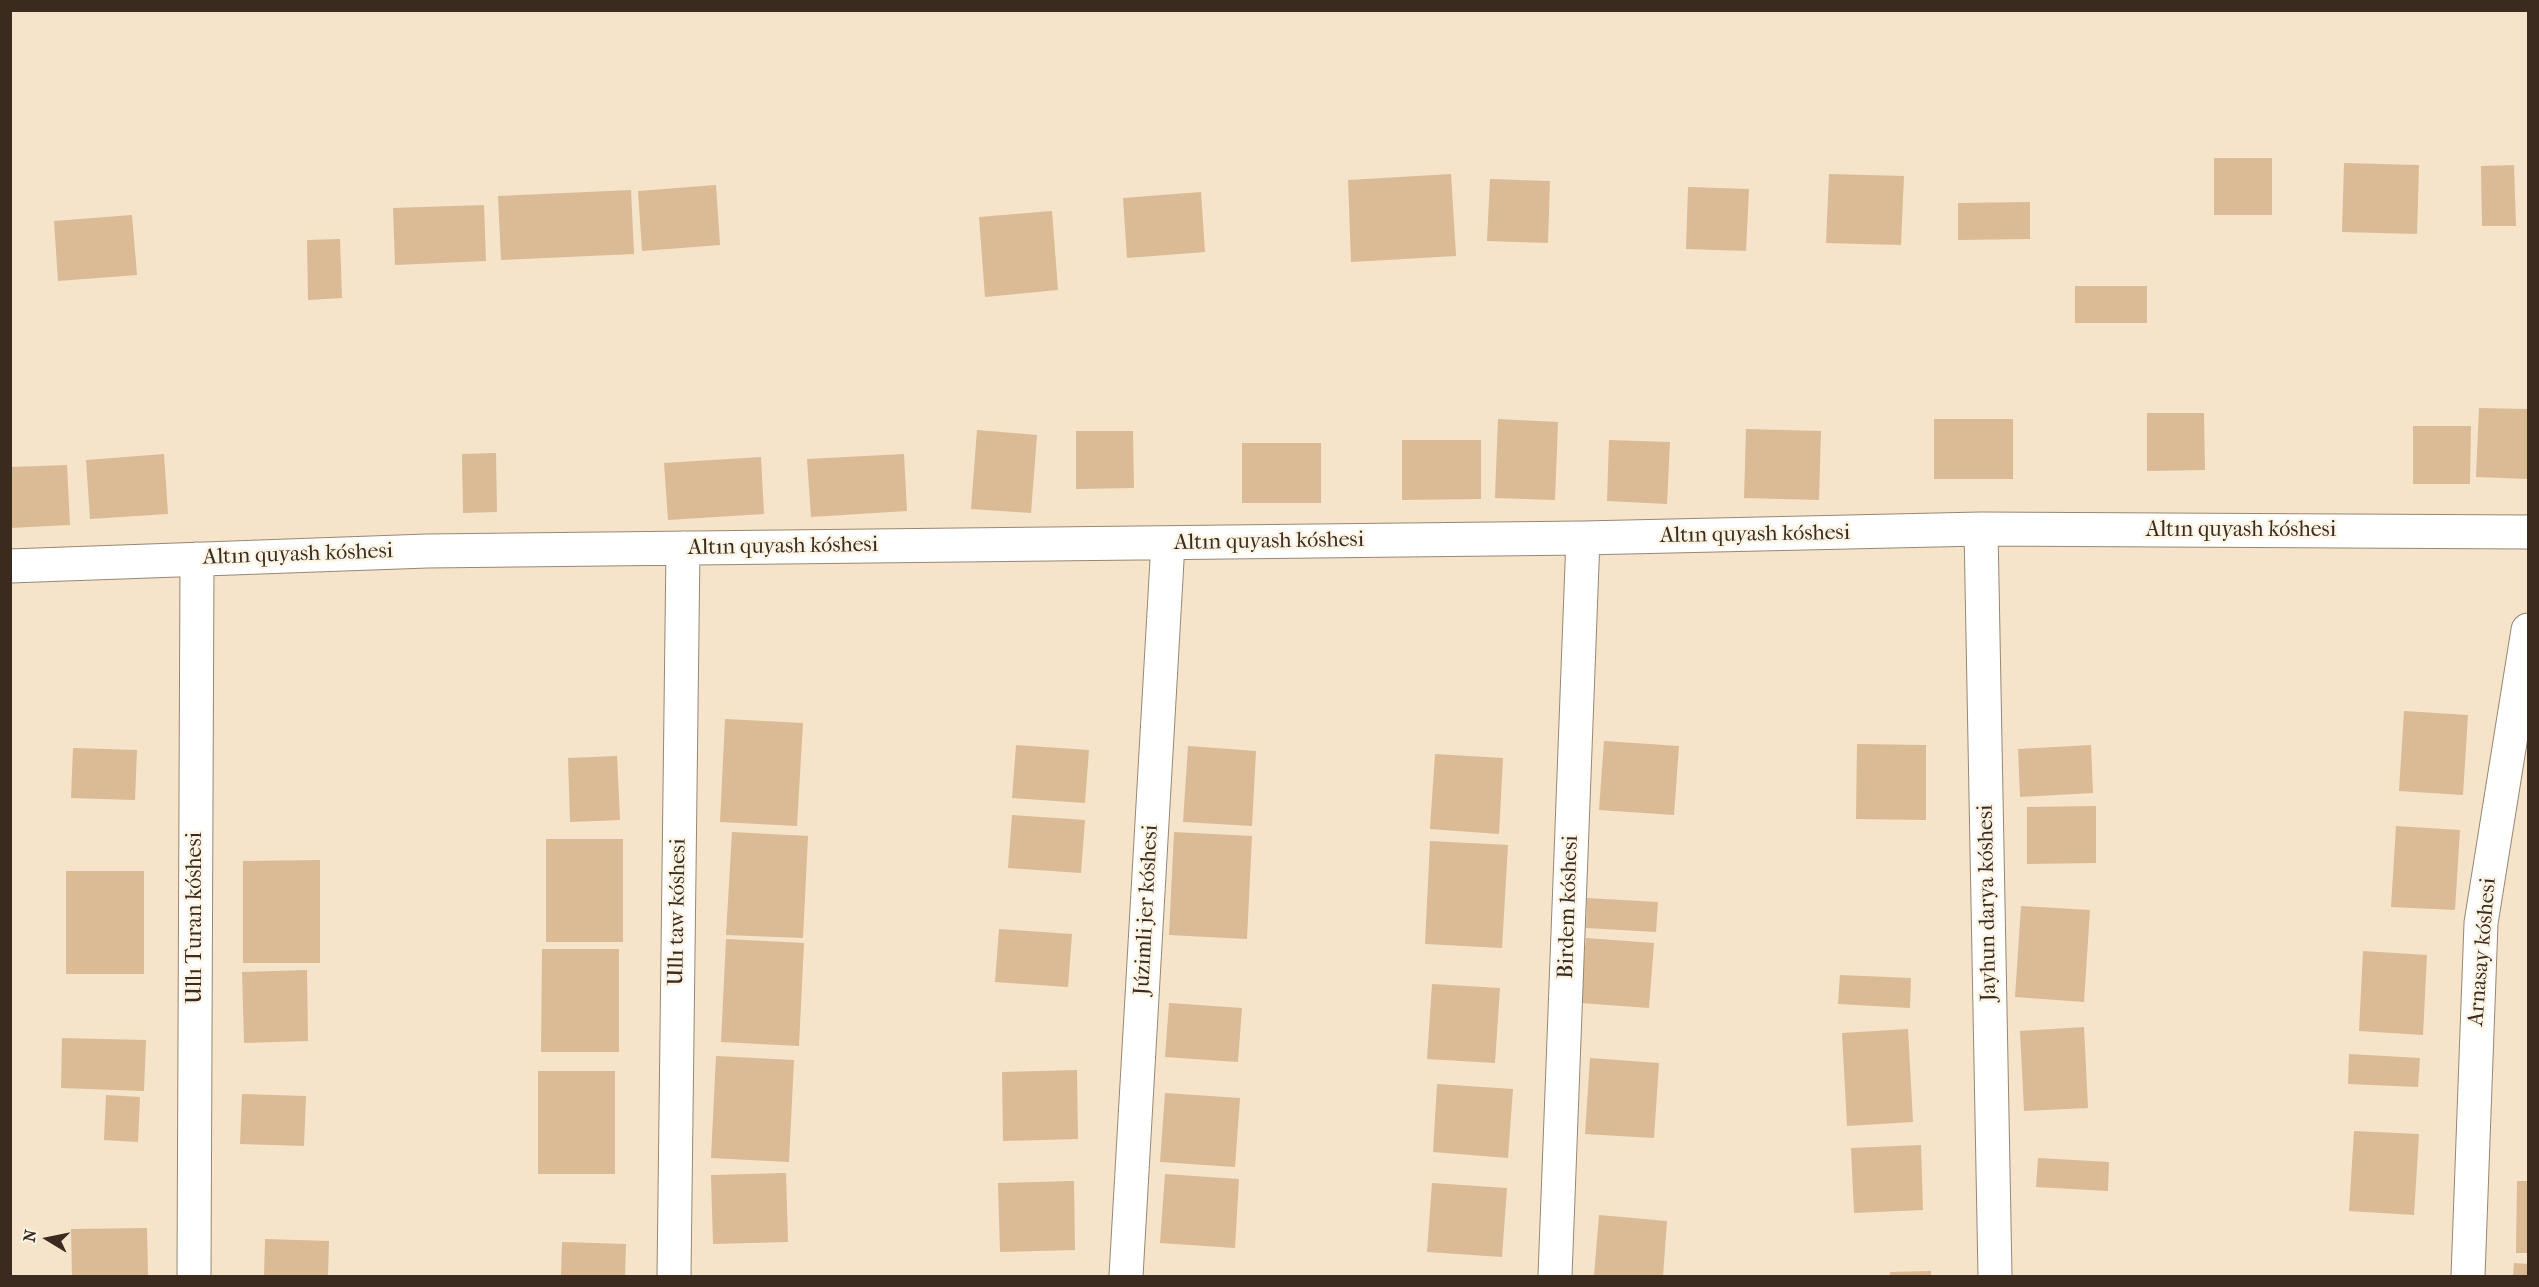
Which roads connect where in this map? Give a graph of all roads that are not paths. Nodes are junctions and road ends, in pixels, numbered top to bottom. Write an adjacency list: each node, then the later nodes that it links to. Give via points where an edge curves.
1 (1981, 530): 2 (street, Altın quyash kóshesi); 3 (street, Altın quyash kóshesi); 13 (street, Jayhun darya kóshesi)
2 (2529, 532)
3 (1583, 538): 4 (street, Altın quyash kóshesi); 12 (street, Birdem kóshesi)
4 (1168, 543): 5 (street, Altın quyash kóshesi); 11 (street, Júzimli jer kóshesi)
5 (683, 548): 6 (street, Altın quyash kóshesi); 10 (street, Ullı taw kóshesi)
6 (197, 559): 7 (street, Altın quyash kóshesi); 9 (street, Ullı Turan kóshesi)
7 (10, 566)
8 (2529, 630): 14 (street, Arnasay kóshesi, via 2481,922)
9 (194, 1276)
10 (674, 1276)
11 (1126, 1276)
12 (1555, 1276)
13 (1995, 1276)
14 (2468, 1276)

